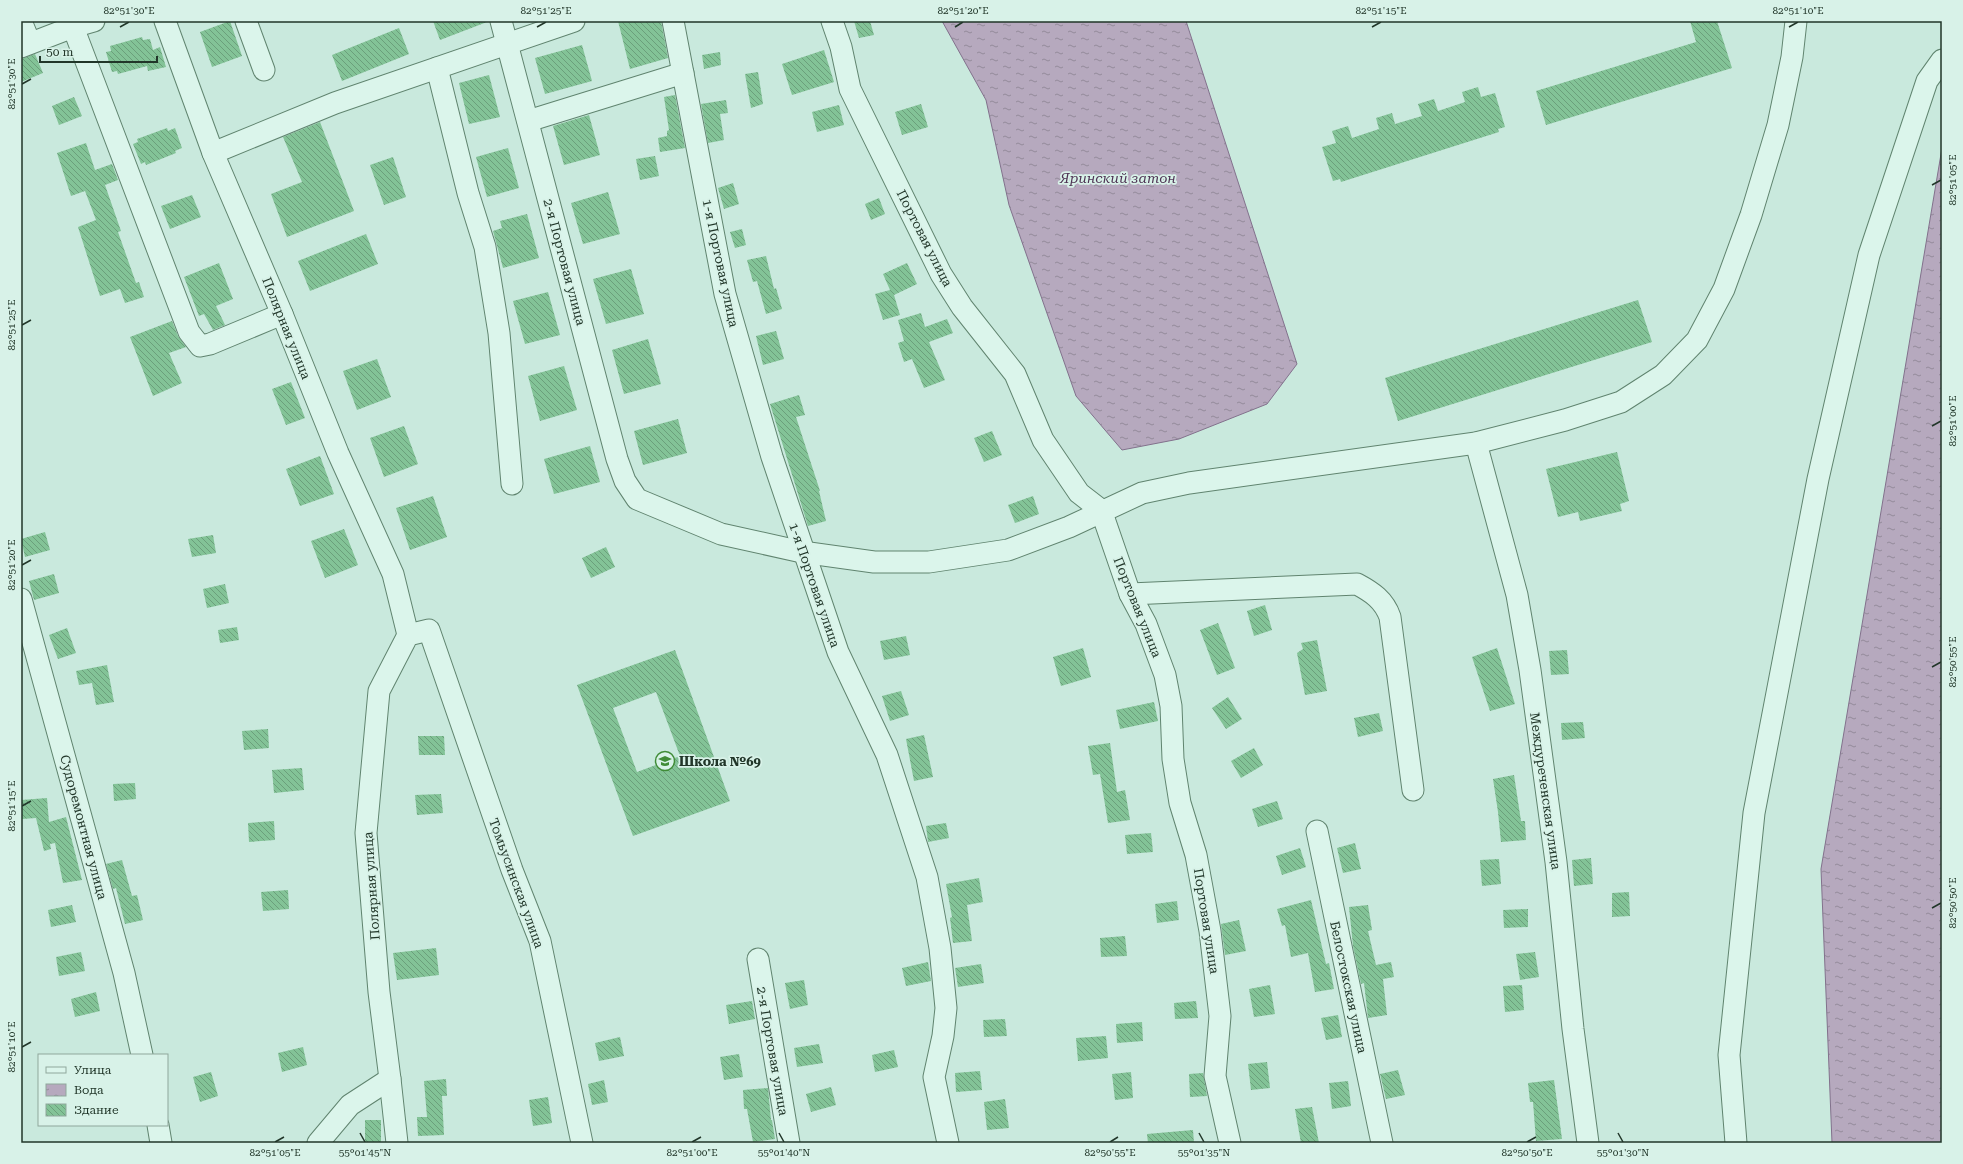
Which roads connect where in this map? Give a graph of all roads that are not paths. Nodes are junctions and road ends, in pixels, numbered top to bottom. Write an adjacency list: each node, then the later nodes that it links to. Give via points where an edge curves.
1 (21, 21): 12 (street)
2 (94, 21): 10 (street)
3 (165, 21): 18 (street, Полярная улица)
4 (246, 21): 15 (street)
5 (501, 21): 11 (street, 2-я Портовая улица)
6 (574, 21): 11 (street)
7 (673, 21): 16 (street, 1-я Портовая улица)
8 (832, 21): 22 (street, Портовая улица, via 841,47 850,89 941,274 962,307 1015,374 1043,440 1074,486)
9 (1796, 21): 20 (street, via 1792,57 1778,124 1751,215 1724,288 1697,340 1663,375 1621,402 1565,420)
10 (73, 26): 12 (street); 19 (street, via 189,332 196,342 200,346 210,344)
11 (507, 44): 14 (street); 17 (street, 2-я Портовая улица)
12 (25, 45)
13 (1942, 60): 42 (street, via 1927,81 1869,255 1818,479 1754,813 1729,1056)
14 (437, 68): 18 (street, via 335,103); 21 (street, via 468,193 485,247 499,333)
15 (264, 70)
16 (683, 73): 17 (street); 23 (street, 1-я Портовая улица, via 725,294)
17 (528, 121): 23 (street, 2-я Портовая улица, via 617,459 625,481 637,499 721,534)
18 (213, 153): 19 (street, Полярная улица)
19 (282, 314): 26 (street, Полярная улица, via 338,453 392,574)
20 (1476, 443): 22 (street, via 1189,483 1142,493); 41 (street, Междуреченская улица, via 1517,595 1528,663 1556,862 1573,1029)
21 (512, 484)
22 (1101, 510): 23 (street, via 1069,527 1008,550 929,562 874,562); 24 (street, Портовая улица)
23 (802, 552): 38 (street, 1-я Портовая улица, via 838,652 888,755 927,878 940,948 946,1008 934,1077)
24 (1130, 594): 27 (street, via 1357,584 1374,594 1386,607 1390,617); 39 (street, Портовая улица, via 1146,624 1165,675 1171,706 1173,759 1180,803 1196,855 1210,931 1220,1016 1215,1076)
25 (21, 600): 30 (street, Судоремонтная улица, via 124,973)
26 (408, 635): 31 (street, Полярная улица, via 379,691 366,833 378,992); 36 (street, Томьусинская улица, via 429,630 512,870 540,941)
27 (1413, 790)
28 (1317, 831): 40 (street, Белостокская улица)
29 (758, 959): 37 (street, 2-я Портовая улица)
30 (142, 1054)
31 (390, 1080): 33 (street, via 350,1106); 35 (street, Полярная улица)
32 (158, 1126): 34 (street)
33 (319, 1142)
34 (161, 1143)
35 (397, 1143)
36 (582, 1143)
37 (789, 1143)
38 (948, 1143)
39 (1230, 1143)
40 (1382, 1143)
41 (1588, 1143)
42 (1736, 1143)

